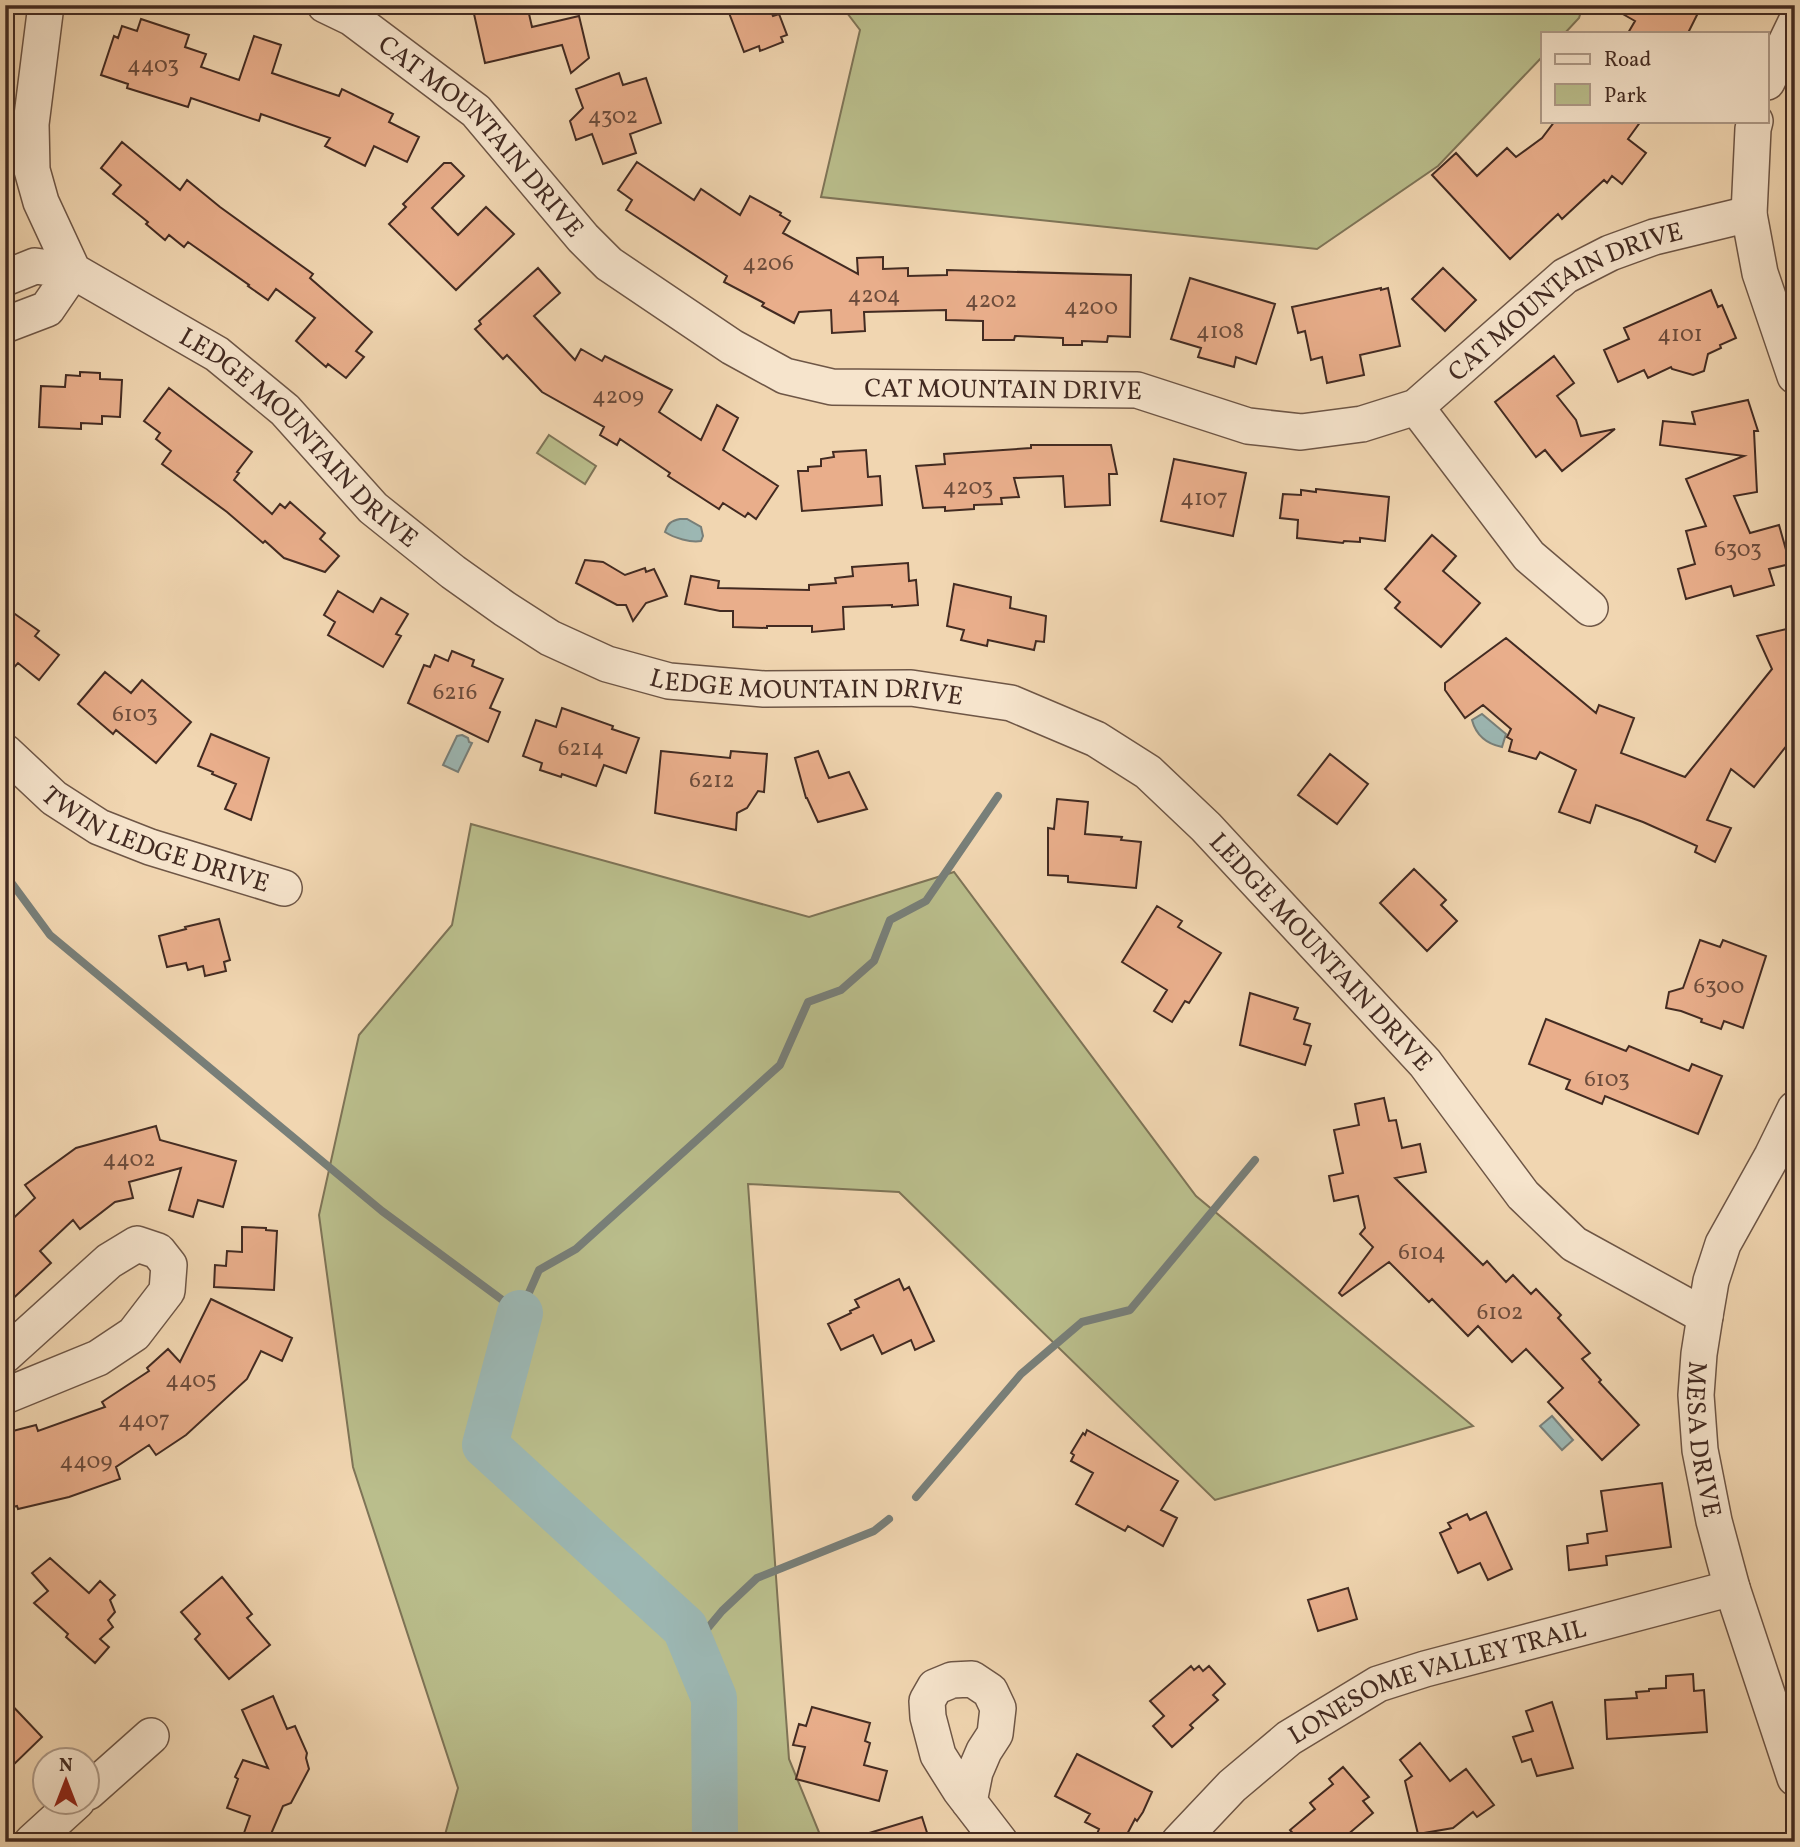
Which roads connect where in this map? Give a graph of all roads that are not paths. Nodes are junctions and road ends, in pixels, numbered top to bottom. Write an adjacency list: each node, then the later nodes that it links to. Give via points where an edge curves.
1 (46, 5): 7 (street, via 31,124 32,170 41,202)
2 (347, 10): 11 (street, CAT MOUNTAIN DRIVE, via 476,111 609,264 732,348 785,376 832,387 1137,390 1248,426 1301,432 1362,424)
3 (1795, 24): 4 (street)
4 (1769, 78)
5 (1755, 122): 6 (street)
6 (1749, 214): 10 (street, via 1760,273); 11 (street, CAT MOUNTAIN DRIVE, via 1654,237 1566,276)
7 (74, 271): 8 (street, via 35,266); 9 (street, via 47,309); 17 (street, LEDGE MOUNTAIN DRIVE, via 216,354 285,410 373,508 453,572 550,638 607,664 668,681 764,688 911,688 1011,703 1107,745 1148,772 1206,827 1425,1063 1523,1195 1574,1244)
8 (5, 278)
9 (5, 324)
10 (1795, 376)
11 (1416, 407): 12 (street, via 1529,556)
12 (1590, 608)
13 (5, 752): 14 (street, TWIN LEDGE DRIVE, via 54,798 99,827)
14 (284, 888)
15 (1795, 1110): 16 (street, MESA DRIVE)
16 (1784, 1160): 17 (street, MESA DRIVE, via 1723,1244)
17 (1704, 1316): 20 (street, MESA DRIVE, via 1696,1395 1700,1450)
18 (5, 1355): 19 (street, via 109,1261 137,1244 158,1251 169,1265 167,1291 134,1334 98,1358)
19 (5, 1396)
20 (1732, 1588): 22 (street, MESA DRIVE); 28 (street, LONESOME VALLEY TRAIL, via 1378,1684 1289,1738 1232,1786)
21 (151, 1735): 23 (street)
22 (1795, 1778)
23 (102, 1779)
24 (969, 1802): 27 (street)
25 (62, 1815): 26 (street)
26 (32, 1842)
27 (1000, 1842)
28 (1179, 1842)

